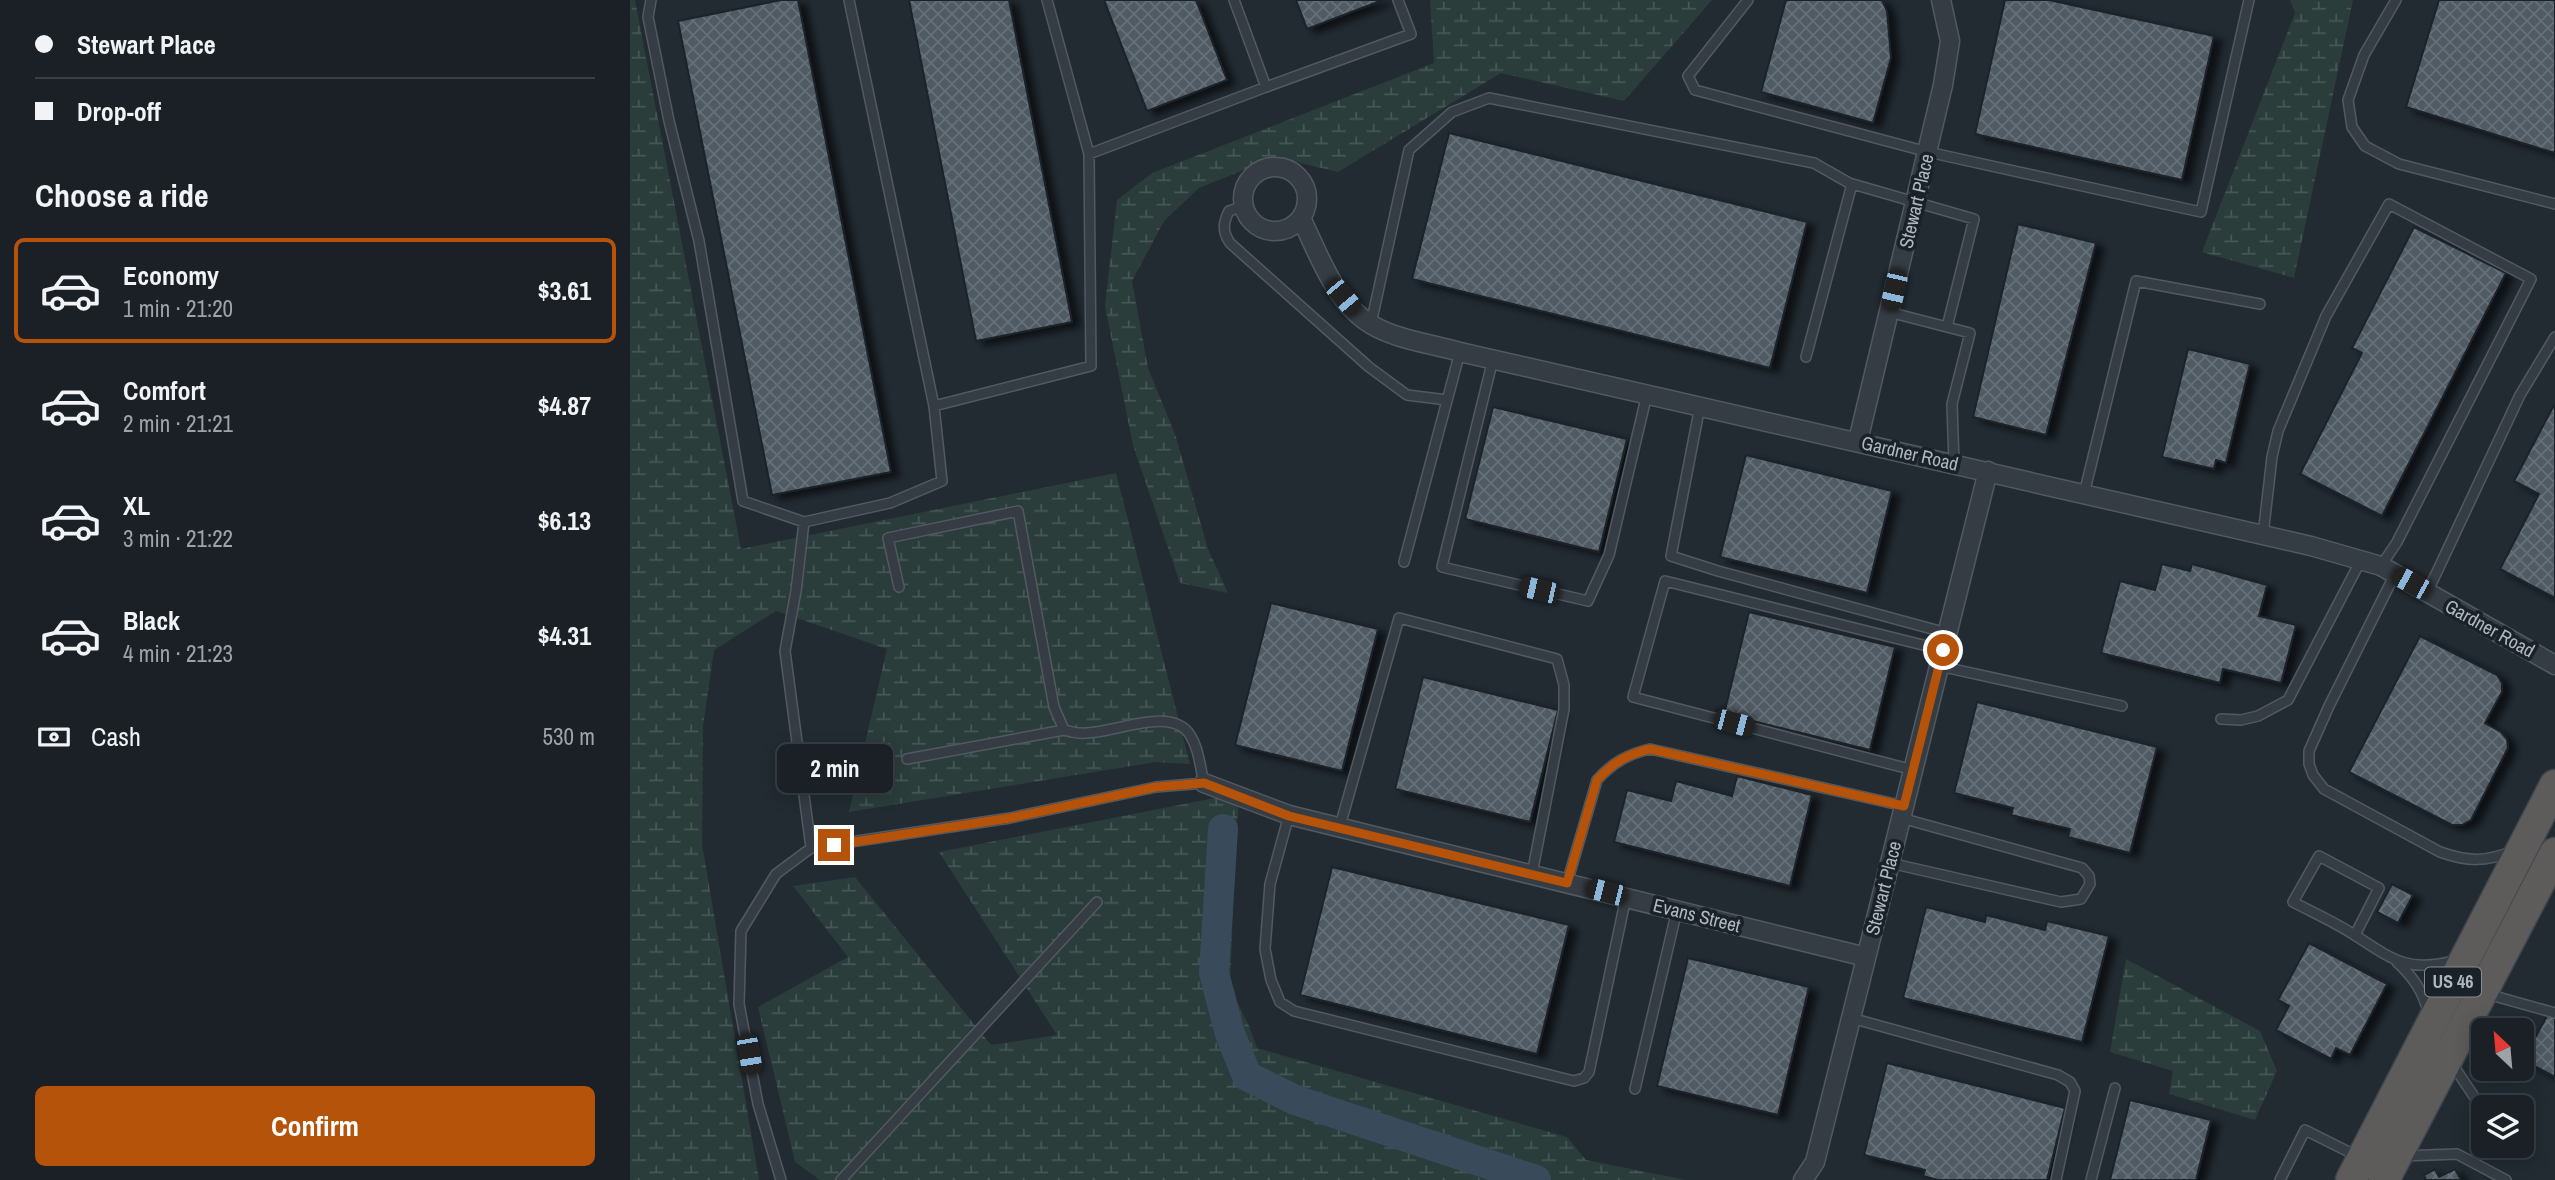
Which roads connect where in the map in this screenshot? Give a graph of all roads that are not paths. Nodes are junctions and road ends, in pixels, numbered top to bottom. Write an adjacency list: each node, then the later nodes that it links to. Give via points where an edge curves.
1 (651, 0): 34 (lane, via 649,17 699,241 743,501)
2 (849, 0): 28 (lane)
3 (1047, 0): 12 (lane)
4 (1234, 0): 10 (lane)
5 (1398, 0): 10 (lane, via 1411,34)
6 (1748, 0): 11 (lane, via 1688,76 1695,90)
7 (1941, 0): 11 (street, Stewart Place, via 1950,41)
8 (2249, 0): 11 (lane, via 2201,212)
9 (2396, 0): 15 (lane, via 2364,55 2348,100 2352,127 2365,146 2399,164)
10 (1266, 87): 12 (lane)
11 (1927, 152): 14 (street, Stewart Place)
12 (1089, 153): 28 (lane, via 1091,366)
13 (1852, 184): 14 (lane); 20 (lane, via 1814,163 1489,98 1452,112 1409,150); 24 (lane)
14 (1915, 202): 19 (street, Stewart Place); 21 (lane, via 1974,219)
15 (2555, 204)
16 (1244, 206): 17 (street, via 1255,224 1266,230 1286,229); 17 (street, via 1245,187 1251,179 1261,170 1281,168 1304,186 1307,197); 27 (lane, via 1229,211 1224,222 1223,233 1230,243 1369,367 1407,395)
17 (1301, 218): 20 (street, Gardner Road, via 1333,285)
18 (2260, 304): 33 (lane, via 2136,281)
19 (1889, 312): 21 (lane); 30 (street, Stewart Place)
20 (1371, 324): 23 (street, Gardner Road)
21 (1947, 327): 31 (lane, via 1970,333 1952,404)
22 (2555, 337): 40 (lane, via 2520,396)
23 (1460, 352): 25 (street, Gardner Road); 27 (lane)
24 (1806, 357)
25 (1493, 359): 26 (street, Gardner Road); 26 (lane, via 1443,567 1588,601 1609,555)
26 (1647, 394): 29 (street, Gardner Road)
27 (1447, 400): 37 (lane)
28 (934, 406): 34 (lane, via 942,481 890,503)
29 (1700, 406): 30 (street, Gardner Road); 41 (lane, via 1671,556)
30 (1858, 441): 31 (street, Gardner Road)
31 (1954, 463): 32 (street, Gardner Road)
32 (1987, 471): 33 (street, Gardner Road); 41 (street, Stewart Place)
33 (2084, 494): 35 (street, Gardner Road)
34 (804, 522): 54 (lane, via 785,651)
35 (2263, 535): 36 (street, Gardner Road); 38 (lane, via 2278,431 2326,316 2389,204 2531,279 2397,542)
36 (2361, 561): 38 (street, Gardner Road); 44 (lane, via 2288,700 2258,716)
37 (1404, 562)
38 (2388, 570): 40 (street, Gardner Road); 53 (lane, via 2309,751 2313,775 2324,789 2456,858 2493,859)
39 (899, 587): 45 (lane, via 888,538 1018,511 1054,708)
40 (2427, 593): 42 (street, Gardner Road)
41 (1943, 650): 43 (lane); 47 (street, Stewart Place); 47 (lane, via 1665,581 1633,696)
42 (2555, 665)
43 (2122, 706)
44 (2221, 719)
45 (1064, 730): 46 (lane); 48 (lane, via 1081,734 1161,721 1179,723 1197,748)
46 (906, 759)
47 (1913, 770): 50 (street, Stewart Place)
48 (1204, 783): 51 (street, Evans Street); 54 (lane, via 1156,787 1010,818)
49 (2555, 785): 53 (highway, US 46)
50 (1902, 812): 56 (street, Stewart Place); 56 (lane, via 1952,832 2082,868 2090,884 2081,900 2061,902); 58 (lane, via 1650,749 1609,767 1597,780)
51 (1289, 816): 52 (street, Evans Street); 59 (lane, via 1270,884 1265,949 1280,1002 1294,1011 1574,1082 1589,1072)
52 (1340, 827): 57 (street, Evans Street); 57 (lane, via 1399,618 1557,659 1564,709)
53 (2523, 846): 64 (highway, US 46)
54 (811, 848): 76 (lane, via 776,874 741,931 739,1004 758,1104)
55 (2555, 853): 66 (highway, US 46)
56 (1890, 863): 63 (street, Stewart Place)
57 (1532, 874): 58 (street, Evans Street)
58 (1567, 883): 59 (street, Evans Street)
59 (1626, 897): 61 (street, Evans Street)
60 (1097, 902): 77 (lane)
61 (1677, 910): 63 (street, Evans Street); 72 (lane)
62 (2355, 935): 62 (lane, via 2293,902 2319,856 2379,888); 65 (lane)
63 (1866, 957): 68 (street, Stewart Place)
64 (2466, 958): 65 (lane, via 2436,966); 69 (highway, US 46)
65 (2393, 959): 69 (lane, via 2422,992)
66 (2482, 993): 67 (lane); 70 (highway, US 46)
67 (2555, 1013)
68 (1851, 1018): 78 (street, Stewart Place, via 1815,1161); 79 (lane, via 2070,1082 2075,1091)
69 (2430, 1027): 75 (highway, US 46)
70 (2448, 1058): 73 (lane); 74 (highway, US 46)
71 (2115, 1088): 80 (lane)
72 (1636, 1089)
73 (2473, 1095)
74 (2390, 1168): 82 (lane, via 2457,1154)
75 (2357, 1169): 81 (lane, via 2305,1130)
76 (781, 1180)
77 (841, 1180)
78 (1803, 1180)
79 (2056, 1180)
80 (2091, 1180)
81 (2280, 1180)
82 (2506, 1180)

